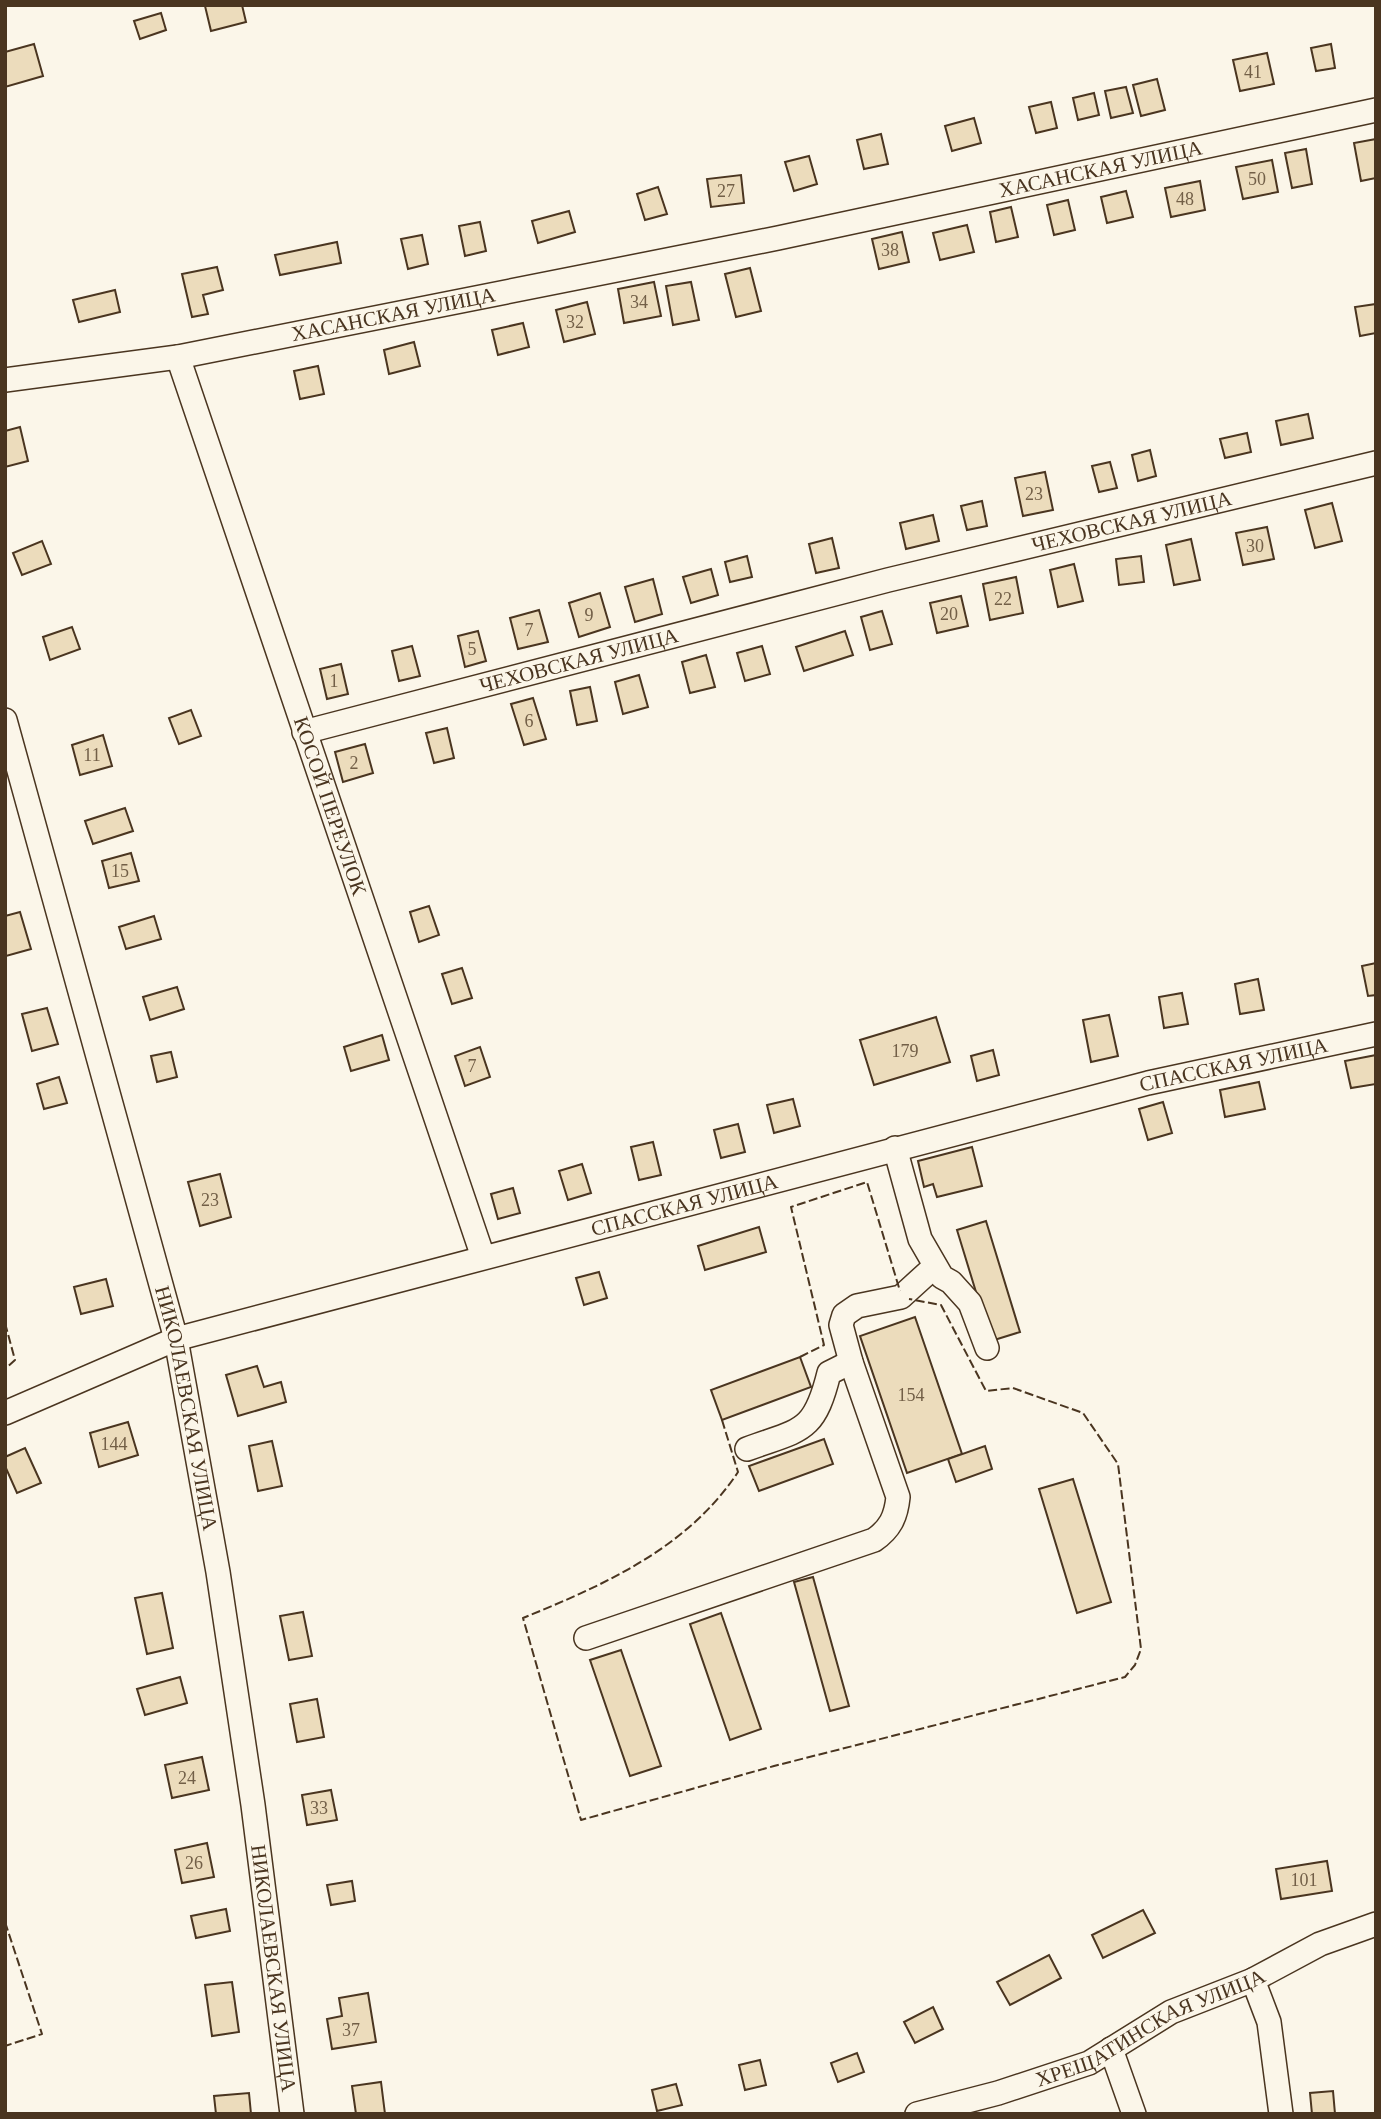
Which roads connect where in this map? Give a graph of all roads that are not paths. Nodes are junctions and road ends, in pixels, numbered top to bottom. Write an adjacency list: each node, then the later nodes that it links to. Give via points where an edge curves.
1 (1376, 110): 2 (street, ХАСАНСКАЯ УЛИЦА, via 778,238)
2 (178, 357): 3 (street, ХАСАНСКАЯ УЛИЦА); 6 (street, КОСОЙ ПЕРЕУЛОК)
3 (5, 380)
4 (1376, 463): 6 (street, ЧЕХОВСКАЯ УЛИЦА, via 888,580)
5 (5, 720): 11 (street, НИКОЛАЕВСКАЯ УЛИЦА)
6 (304, 733): 9 (street, КОСОЙ ПЕРЕУЛОК)
7 (1376, 1034): 8 (street, СПАССКАЯ УЛИЦА, via 1148,1083)
8 (895, 1148): 9 (street, СПАССКАЯ УЛИЦА); 10 (street, via 920,1239)
9 (483, 1257): 11 (street, СПАССКАЯ УЛИЦА)
10 (934, 1267): 12 (street, via 970,1303); 13 (street, via 901,1297 857,1306 844,1315 841,1325)
11 (176, 1339): 14 (street, СПАССКАЯ УЛИЦА); 20 (street, НИКОЛАЕВСКАЯ УЛИЦА, via 247,1764)
12 (987, 1348)
13 (851, 1362): 15 (street, via 829,1373 811,1420 800,1429); 16 (street, via 898,1497 888,1530 874,1540)
14 (5, 1413)
15 (747, 1449)
16 (586, 1638)
17 (1376, 1924): 18 (street, ХРЕЩАТИНСКАЯ УЛИЦА, via 1320,1944)
18 (1253, 1980): 19 (street, ХРЕЩАТИНСКАЯ УЛИЦА, via 1171,2011); 23 (street, via 1269,2022)
19 (1111, 2049): 21 (street, ХРЕЩАТИНСКАЯ УЛИЦА, via 1060,2074); 22 (street)
20 (292, 2114)
21 (917, 2114)
22 (1134, 2114)
23 (1281, 2114)

